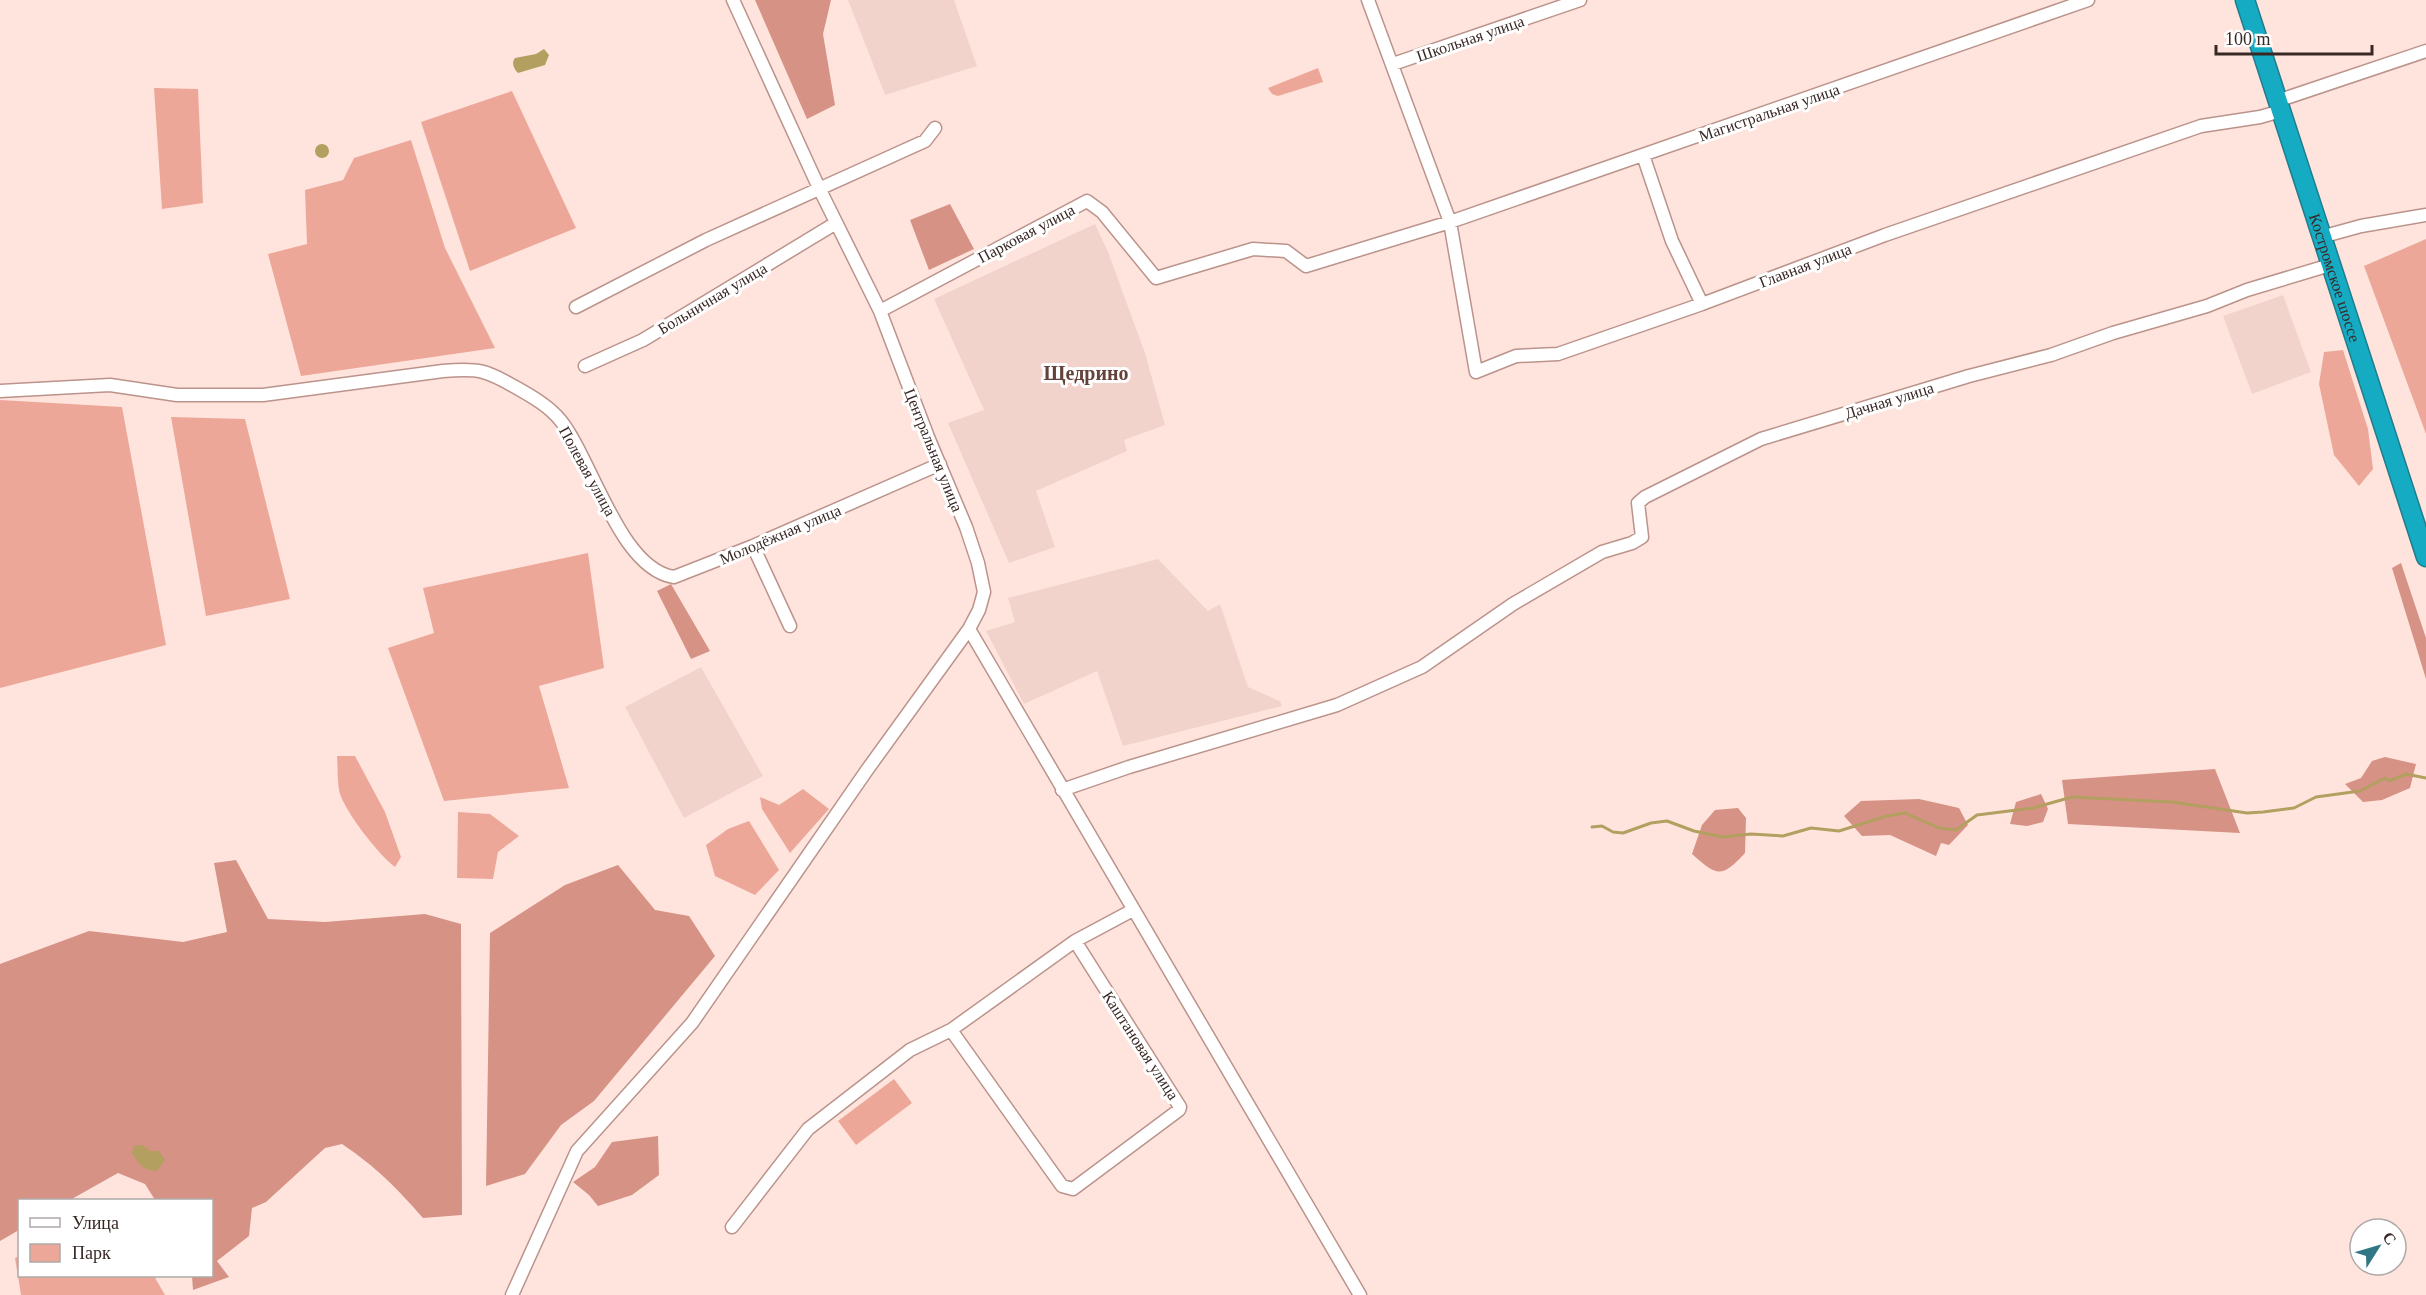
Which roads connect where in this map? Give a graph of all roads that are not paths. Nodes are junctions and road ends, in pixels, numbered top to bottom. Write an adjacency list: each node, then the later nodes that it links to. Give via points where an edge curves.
1 (733, 0): 11 (street, Центральная улица)
2 (1368, 0): 7 (street)
3 (1580, 0): 7 (street, Школьная улица)
4 (2088, 0): 10 (street, Магистральная улица)
5 (2245, 0): 8 (highway, Костромское шоссе)
6 (2426, 51): 8 (street, Главная улица)
7 (1393, 64): 13 (street)
8 (2279, 106): 15 (highway, Костромское шоссе); 18 (street, Главная улица, via 2260,117 2201,126 1885,235)
9 (935, 128): 11 (street, via 925,141)
10 (1643, 155): 13 (street, Магистральная улица); 18 (street, via 1672,241)
11 (819, 188): 14 (street, Центральная улица); 19 (street)
12 (2426, 215): 15 (street)
13 (1450, 222): 16 (street, Магистральная улица, via 1306,266 1286,251); 18 (street, Главная улица, via 1476,372 1516,356 1558,354)
14 (836, 223): 20 (street, Центральная улица); 21 (street, Больничная улица, via 643,340)
15 (2321, 237): 17 (highway, Костромское шоссе)
16 (1253, 249): 20 (street, Парковая улица, via 1156,278 1102,212 1086,201)
17 (2330, 265): 26 (highway, Костромское шоссе); 29 (street, Дачная улица, via 2051,355 1761,439 1645,497 1638,503 1642,537 1602,552 1505,609 1422,667 1337,705 1129,766)
18 (1702, 304)
19 (576, 307)
20 (880, 311): 23 (street, Центральная улица)
21 (585, 366)
22 (0, 391): 24 (street, Полевая улица, via 110,385 177,395 263,395 443,371 471,369 493,374 550,410 561,422)
23 (940, 464): 25 (street, Молодёжная улица); 28 (street, Центральная улица, via 978,563 984,592)
24 (628, 543): 25 (street, Молодёжная улица, via 650,568 674,577)
25 (753, 546): 27 (street)
26 (2426, 556)
27 (790, 626)
28 (969, 629): 29 (street); 34 (street, Центральная улица, via 692,1023 577,1151)
29 (1062, 790): 30 (street)
30 (1133, 910): 31 (street); 35 (street)
31 (1075, 940): 32 (street); 32 (street, Каштановая улица, via 1180,1107 1073,1189 1062,1186)
32 (951, 1030): 33 (street, via 910,1050 808,1128)
33 (732, 1227)
34 (512, 1295)
35 (1360, 1295)

